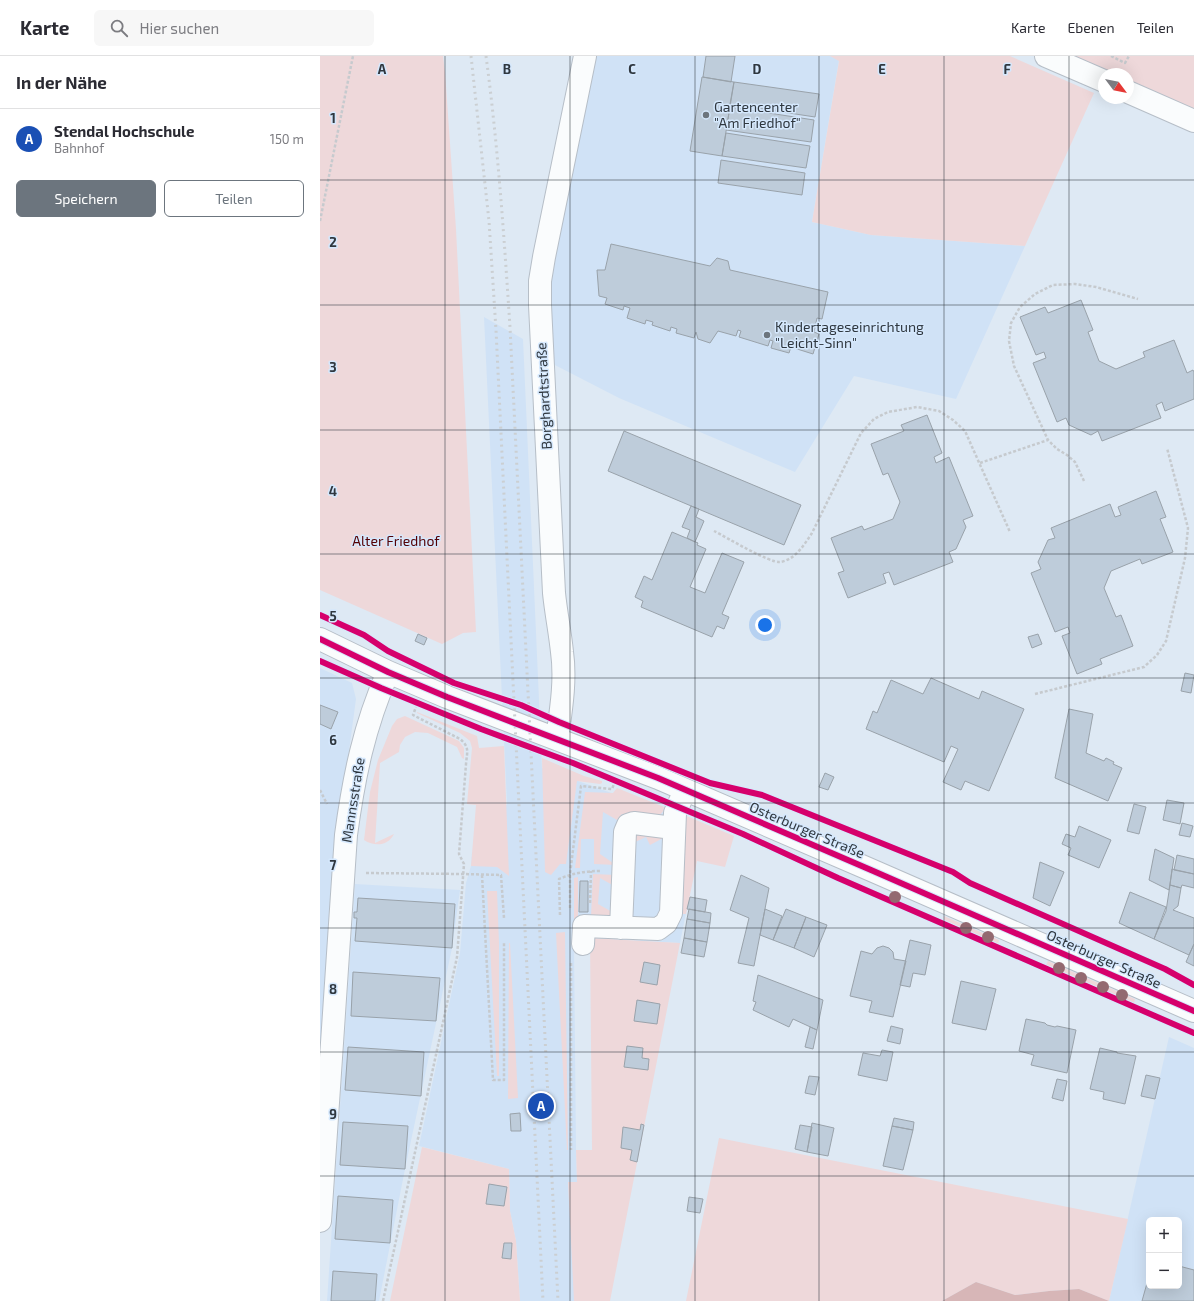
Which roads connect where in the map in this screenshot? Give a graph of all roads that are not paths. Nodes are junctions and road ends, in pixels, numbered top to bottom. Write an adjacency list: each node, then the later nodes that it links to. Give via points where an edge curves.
1 (585, 56): 8 (street, Borghardtstraße, via 540,281 554,593 564,674)
2 (1046, 56): 3 (street)
3 (1098, 78)
4 (1134, 95): 5 (street)
5 (1194, 121)
6 (320, 639): 7 (street, Osterburger Straße)
7 (388, 672): 8 (street, Osterburger Straße); 14 (street, Mannsstraße, via 361,749 346,835)
8 (557, 739): 9 (street, Osterburger Straße)
9 (685, 790): 10 (street, via 675,813); 13 (street, Osterburger Straße)
10 (673, 828): 11 (street, via 671,913 666,923 658,929); 11 (street, via 634,822 628,825 625,832)
11 (621, 928): 12 (street, via 584,926)
12 (583, 944)
13 (1194, 1011)
14 (320, 1221)

